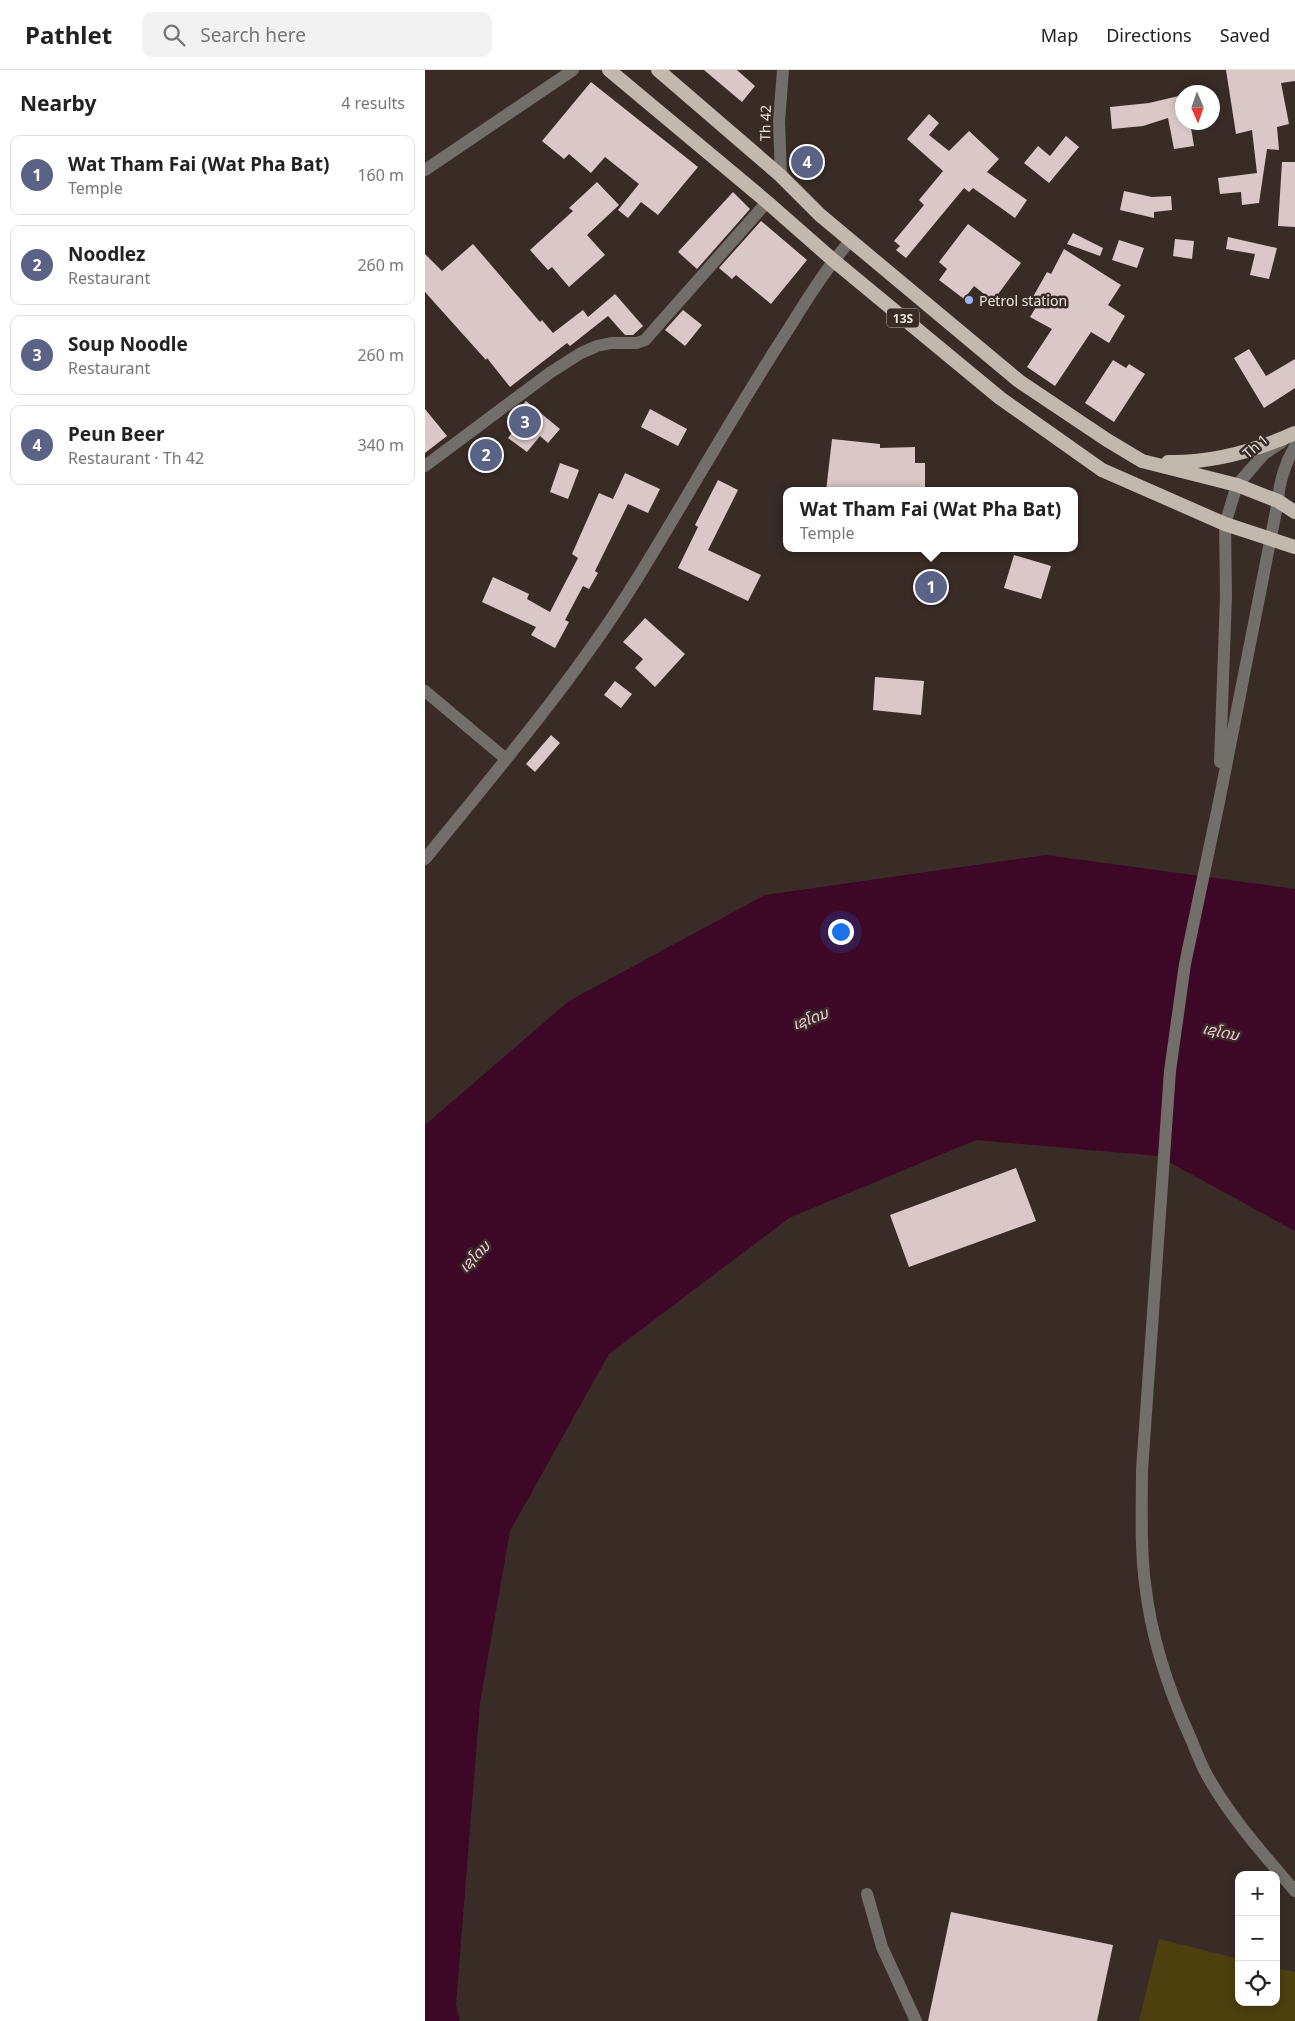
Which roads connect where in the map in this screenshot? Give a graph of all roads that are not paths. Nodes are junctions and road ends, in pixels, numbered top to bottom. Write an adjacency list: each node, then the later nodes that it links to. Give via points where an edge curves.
1 (573, 70): 5 (street)
2 (609, 70): 7 (highway, 13S)
3 (657, 70): 6 (highway, 13S)
4 (783, 70): 6 (street, Th 42, via 779,122)
5 (425, 170)
6 (781, 176): 8 (highway, 13S)
7 (767, 202): 9 (highway, 13S); 13 (street, via 645,340 611,343 581,353)
8 (851, 240): 9 (street); 12 (highway, 13S, via 1019,381)
9 (833, 260): 17 (highway, 13S, via 1000,398 1102,470); 21 (street, via 752,386 635,582 585,656)
10 (1295, 433): 12 (highway, via 1267,446 1226,457 1184,462); 14 (street, Th 1, via 1264,454)
11 (1295, 446): 15 (street, via 1286,463)
12 (1142, 461): 14 (highway, 13S)
13 (425, 466)
14 (1237, 484): 15 (highway, 13S); 17 (street)
15 (1278, 501): 16 (highway, 13S); 18 (street)
16 (1295, 512)
17 (1225, 524): 18 (highway, 13S); 22 (street, via 1226,596)
18 (1271, 540): 19 (highway, 13S); 22 (street)
19 (1295, 547)
20 (425, 691): 21 (street)
21 (506, 760): 23 (street)
22 (1219, 802): 24 (street, via 1185,964 1170,1071 1142,1470 1144,1582 1162,1666 1208,1777 1241,1826)
23 (425, 859)
24 (1295, 1891)
25 (867, 1894): 26 (street, via 882,1947)
26 (916, 2021)

